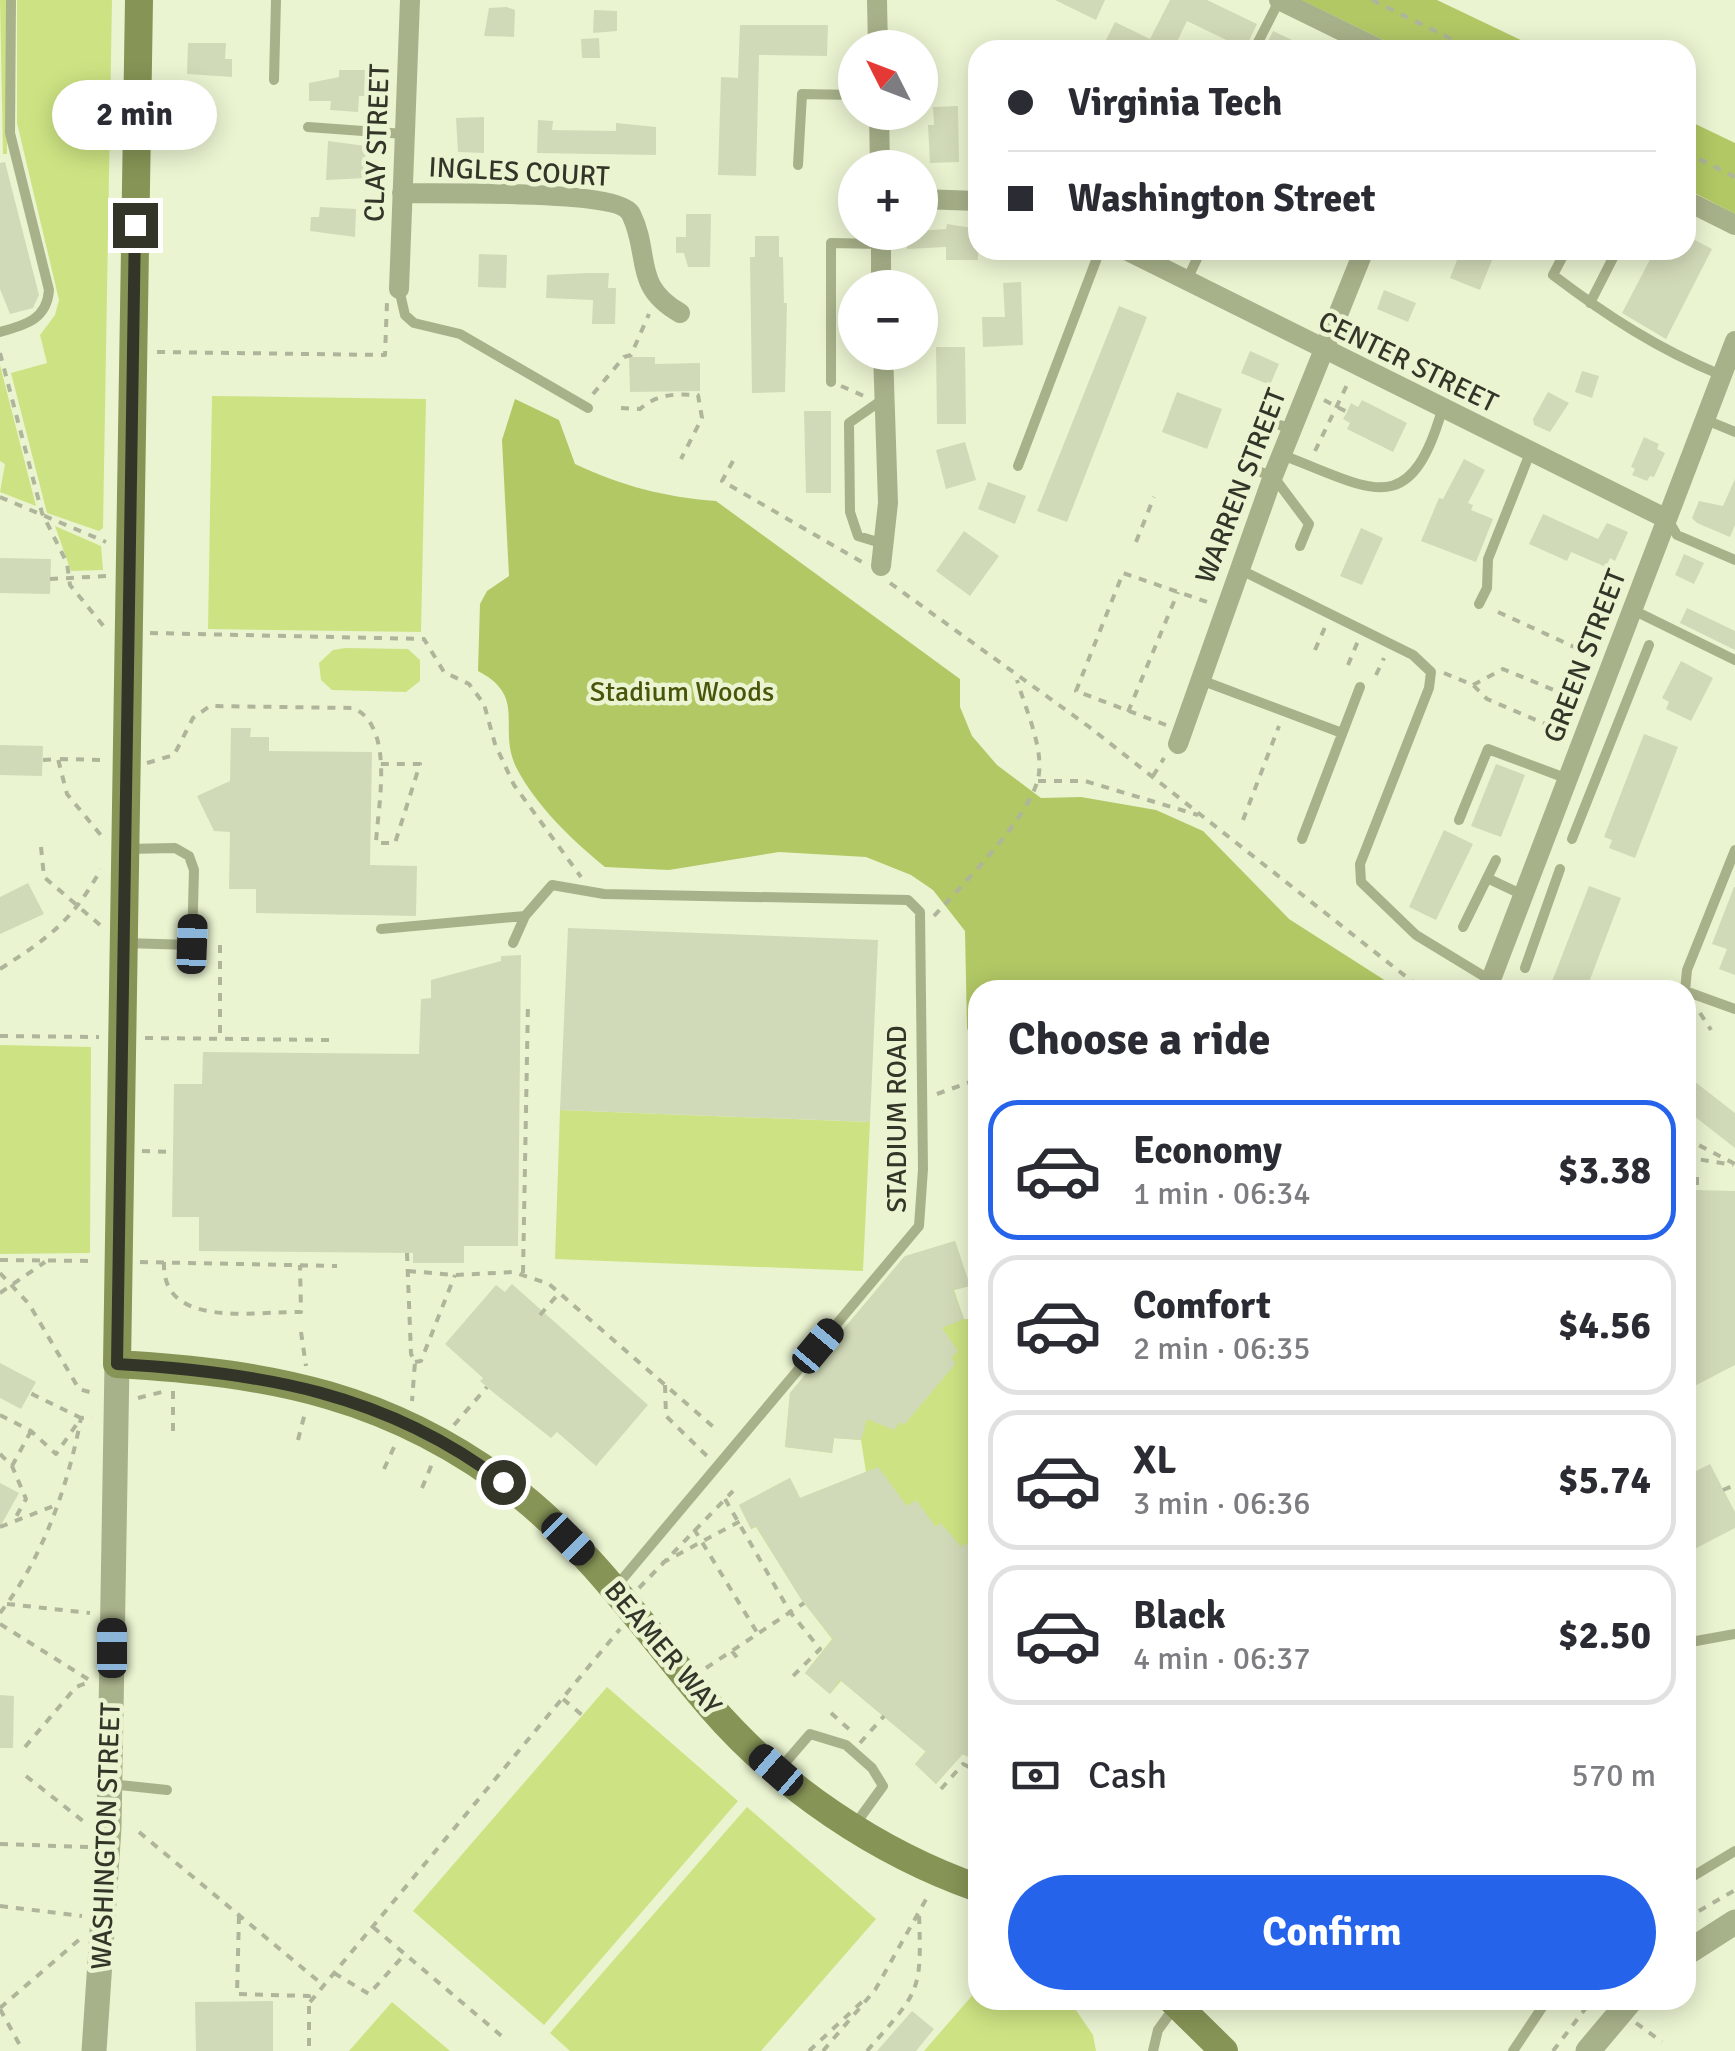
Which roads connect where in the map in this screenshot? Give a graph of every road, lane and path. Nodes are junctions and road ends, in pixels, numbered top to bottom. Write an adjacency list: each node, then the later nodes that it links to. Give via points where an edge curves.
1 (11, 0): 36 (lane, via 10,133 49,290 48,306 38,316)
2 (140, 0): 119 (main road, WASHINGTON STREET)
3 (276, 0): 12 (lane)
4 (410, 0): 15 (street, CLAY STREET)
5 (877, 0): 8 (street)
6 (1280, 0): 9 (lane); 10 (street)
7 (1372, 0): 11 (path)
8 (878, 30)
9 (1259, 40)
10 (1360, 40)
11 (1454, 40)
12 (274, 80)
13 (838, 95): 17 (lane, via 802,94)
14 (308, 127): 15 (lane)
15 (405, 134): 19 (street, CLAY STREET)
16 (1696, 158): 18 (path)
17 (798, 164)
18 (1735, 177)
19 (402, 193): 32 (street, CLAY STREET); 34 (street, INGLES COURT, via 572,196 625,206 644,276 655,295)
20 (938, 200): 21 (street)
21 (968, 201)
22 (1696, 206): 23 (street)
23 (1735, 225)
24 (838, 242): 44 (lane, via 832,243)
25 (1096, 260): 60 (lane)
26 (1146, 260): 31 (street, CENTER STREET)
27 (1196, 260): 31 (lane)
28 (1360, 260): 38 (street, WARREN STREET)
29 (1561, 260): 33 (lane, via 1553,275)
30 (1612, 260): 33 (lane)
31 (1187, 280): 38 (street, CENTER STREET)
32 (393, 289): 39 (path, via 385,355); 47 (lane, via 414,323 460,334)
33 (1590, 303): 42 (lane, via 1664,352)
34 (680, 313)
35 (648, 321): 47 (path, via 631,354)
36 (0, 332)
37 (1735, 341): 42 (street, GREEN STREET)
38 (1322, 350): 50 (street, CENTER STREET); 53 (street, WARREN STREET)
39 (153, 352)
40 (0, 355): 64 (path)
41 (883, 370): 45 (street)
42 (1722, 376): 52 (street, GREEN STREET)
43 (1350, 378): 48 (path)
44 (831, 382)
45 (884, 399): 68 (street); 68 (lane, via 849,423 858,536)
46 (1326, 401): 48 (path)
47 (590, 402)
48 (1336, 407): 51 (path); 59 (path)
49 (621, 408): 57 (path, via 698,395 702,418)
50 (1442, 410): 55 (street, CENTER STREET); 59 (lane, via 1432,442 1406,483 1372,488)
51 (1347, 412)
52 (1705, 420): 54 (lane); 65 (street, GREEN STREET)
53 (1292, 430): 56 (street, WARREN STREET); 61 (lane, via 1263,419 1244,467)
54 (1735, 432)
55 (1530, 453): 65 (street, CENTER STREET); 77 (lane, via 1488,559)
56 (1282, 454): 59 (lane); 61 (street, WARREN STREET)
57 (681, 459)
58 (733, 461): 71 (path, via 722,481)
59 (1308, 464)
60 (1018, 466)
61 (1274, 476): 69 (lane, via 1308,524); 72 (street, WARREN STREET)
62 (0, 497): 64 (path)
63 (1154, 498): 66 (path)
64 (42, 514): 67 (path); 73 (path)
65 (1667, 519): 70 (lane, via 1677,535); 79 (street, GREEN STREET)
66 (1136, 542)
67 (108, 543)
68 (885, 544): 71 (street)
69 (1300, 546)
70 (1735, 560)
71 (875, 568): 93 (path)
72 (1238, 569): 78 (street, WARREN STREET); 81 (lane)
73 (70, 576): 74 (path); 75 (path); 82 (path, via 70,585)
74 (108, 576)
75 (50, 579)
76 (1178, 592): 78 (path); 99 (path); 99 (path, via 1123,573 1076,691)
77 (1479, 604)
78 (1224, 608): 94 (street, WARREN STREET)
79 (1632, 610): 88 (lane); 91 (street, GREEN STREET)
80 (1498, 612): 91 (path)
81 (1330, 616): 83 (lane); 87 (path)
82 (107, 631)
83 (1362, 632): 85 (lane); 89 (path)
84 (149, 633): 124 (path, via 424,639 444,672 470,684 514,785 582,879)
85 (1390, 644): 90 (lane); 92 (path)
86 (1649, 645): 97 (lane)
87 (1315, 650)
88 (1735, 660)
89 (1348, 665)
90 (1426, 665): 95 (path); 139 (lane, via 1429,688 1360,864 1361,882 1416,935)
91 (1608, 672): 97 (lane); 98 (street, GREEN STREET)
92 (1376, 674)
93 (1016, 676): 109 (path); 110 (path)
94 (1198, 679): 100 (lane); 103 (street, WARREN STREET)
95 (1473, 684): 98 (path, via 1503,669); 102 (path, via 1488,699)
96 (1360, 687): 101 (lane)
97 (1631, 691): 112 (lane)
98 (1595, 706): 102 (street, GREEN STREET)
99 (1128, 712): 103 (path)
100 (1284, 712): 101 (lane); 114 (path)
101 (1342, 734): 116 (lane)
102 (1582, 740): 111 (street, GREEN STREET)
103 (1175, 742): 109 (path)
104 (58, 759): 105 (path); 106 (path); 119 (path, via 67,794)
105 (43, 760)
106 (106, 760)
107 (148, 763): 108 (path, via 174,755 204,708 346,706 361,711 378,735)
108 (379, 764): 108 (path, via 376,843 395,843 420,764)
109 (1155, 773): 113 (path)
110 (1038, 780): 113 (path, via 1085,781); 132 (path, via 1002,839)
111 (1564, 787): 112 (lane); 115 (lane, via 1488,750); 125 (street, GREEN STREET)
112 (1585, 805): 117 (lane)
113 (1202, 816): 138 (path)
114 (1243, 820)
115 (1460, 820)
116 (1302, 838)
117 (1572, 839)
118 (40, 847): 126 (path, via 44,878)
119 (111, 850): 126 (path); 133 (main road, WASHINGTON STREET); 133 (lane, via 182,849 194,870 192,944)
120 (1735, 850): 141 (lane)
121 (1496, 860): 123 (lane)
122 (1560, 869): 129 (lane)
123 (1487, 878): 125 (lane); 130 (lane)
124 (604, 894): 127 (lane, via 552,885); 132 (lane, via 908,900 920,912)
125 (1523, 895): 128 (street, GREEN STREET)
126 (79, 908): 133 (path); 137 (path, via 57,932)
127 (526, 916): 131 (lane); 134 (lane)
128 (1515, 917): 129 (lane); 140 (street, GREEN STREET)
129 (1540, 926): 136 (lane)
130 (1463, 927)
131 (381, 929)
132 (921, 931): 151 (lane, STADIUM ROAD)
133 (113, 935): 178 (main road, WASHINGTON STREET)
134 (513, 943)
135 (220, 946): 148 (path)
136 (1526, 968)
137 (0, 969)
138 (1410, 980)
139 (1482, 980)
140 (1491, 980)
141 (1687, 980)
142 (1696, 995): 144 (lane)
143 (528, 1002): 170 (path)
144 (1735, 1009)
145 (0, 1036): 146 (path)
146 (99, 1037)
147 (139, 1038): 148 (path)
148 (220, 1039): 149 (path)
149 (331, 1040)
150 (968, 1082): 151 (path)
151 (919, 1101): 202 (lane, STADIUM ROAD, via 919,1226)
152 (1696, 1142): 153 (path)
153 (1699, 1143): 156 (path); 157 (path)
154 (143, 1151): 155 (path)
155 (172, 1152)
156 (1698, 1158): 157 (path)
157 (1735, 1165)
158 (1697, 1177): 159 (path)
159 (1697, 1189)
160 (408, 1252): 168 (path)
161 (0, 1260): 162 (path)
162 (47, 1260): 163 (path); 172 (path)
163 (96, 1261)
164 (135, 1262): 165 (path)
165 (164, 1262): 166 (path); 166 (path, via 167,1288 180,1305 196,1310 302,1312)
166 (300, 1265): 167 (path)
167 (336, 1266)
168 (408, 1271): 171 (path); 177 (path)
169 (0, 1273): 172 (path)
170 (524, 1273): 171 (path); 173 (path)
171 (455, 1275): 177 (path)
172 (13, 1287): 174 (path); 184 (path, via 80,1388)
173 (560, 1292): 175 (path); 180 (path)
174 (0, 1293)
175 (540, 1315)
176 (301, 1332): 179 (path)
177 (415, 1362): 187 (path)
178 (117, 1364): 217 (main road, BEAMER WAY, via 257,1376 404,1422 522,1496); 240 (street, WASHINGTON STREET)
179 (307, 1369)
180 (665, 1384): 195 (path); 202 (path, via 666,1416)
181 (184, 1388): 183 (path)
182 (487, 1388): 192 (path)
183 (173, 1389): 186 (path); 194 (path)
184 (93, 1393)
185 (30, 1394): 190 (path)
186 (138, 1398)
187 (412, 1403)
188 (305, 1414): 196 (path)
189 (0, 1415): 193 (path)
190 (81, 1418): 191 (path); 193 (path, via 56,1454); 209 (path)
191 (92, 1418)
192 (454, 1425)
193 (31, 1431): 200 (path)
194 (172, 1431)
195 (718, 1431)
196 (298, 1440)
197 (394, 1446): 203 (path)
198 (0, 1454): 200 (path)
199 (0, 1462): 200 (path)
200 (11, 1465): 211 (path, via 26,1499)
201 (432, 1466): 205 (path)
202 (718, 1466): 217 (lane, STADIUM ROAD)
203 (384, 1469)
204 (1735, 1485): 206 (path)
205 (422, 1488)
206 (1724, 1490)
207 (732, 1491): 208 (path)
208 (725, 1498): 212 (path); 214 (path)
209 (59, 1504): 211 (path); 219 (path)
210 (746, 1518): 212 (path)
211 (13, 1522): 213 (path)
212 (738, 1522): 215 (path); 220 (path)
213 (0, 1527)
214 (694, 1529): 215 (path); 216 (path)
215 (701, 1542): 216 (path); 225 (path)
216 (658, 1565): 217 (path)
217 (626, 1588): 238 (main road, BEAMER WAY, via 714,1710)
218 (804, 1603): 220 (path)
219 (7, 1604): 221 (path); 222 (path)
220 (790, 1612): 225 (path); 231 (path, via 820,1648)
221 (0, 1613)
222 (90, 1613)
223 (0, 1624): 236 (path, via 90,1681 76,1686)
224 (621, 1628): 232 (path)
225 (758, 1634): 228 (path)
226 (1735, 1634): 227 (lane)
227 (1696, 1641)
228 (732, 1651): 229 (path); 230 (path)
229 (742, 1663)
230 (702, 1671)
231 (792, 1677)
232 (562, 1699): 233 (path); 260 (path)
233 (582, 1716)
234 (884, 1716): 235 (path)
235 (859, 1744)
236 (24, 1747)
237 (968, 1766): 241 (path)
238 (778, 1771): 244 (main road, BEAMER WAY); 244 (lane, via 810,1734 853,1750 883,1786)
239 (26, 1776): 243 (path)
240 (110, 1784): 242 (lane); 278 (street, WASHINGTON STREET)
241 (942, 1789)
242 (168, 1790)
243 (88, 1826)
244 (853, 1827): 250 (main road, BEAMER WAY)
245 (138, 1832): 258 (path)
246 (0, 1844): 247 (path)
247 (88, 1847)
248 (1735, 1850): 249 (lane)
249 (1696, 1874)
250 (968, 1883)
251 (932, 1890): 255 (path)
252 (1735, 1890): 254 (path)
253 (2, 1906): 256 (path); 257 (path)
254 (1696, 1913)
255 (919, 1914): 266 (path); 282 (path, via 923,1957 917,1987)
256 (3, 1916)
257 (82, 1916)
258 (239, 1916): 265 (path); 267 (path, via 237,1994 309,1996)
259 (1735, 1922): 262 (street)
260 (373, 1927): 263 (path); 264 (path)
261 (80, 1940): 268 (path)
262 (1696, 1947)
263 (405, 1954): 264 (path, via 369,1994); 275 (path)
264 (334, 1973): 265 (path)
265 (324, 1986): 267 (path)
266 (875, 1990): 280 (path); 281 (path)
267 (310, 2002): 279 (path)
268 (0, 2009): 277 (path)
269 (1170, 2010): 283 (lane)
270 (1185, 2010): 284 (main road)
271 (1540, 2010): 285 (lane)
272 (1584, 2010): 286 (path)
273 (1623, 2010): 287 (street)
274 (1642, 2028): 276 (path)
275 (504, 2038)
276 (1662, 2042)
277 (23, 2051)
278 (94, 2051)
279 (309, 2051)
280 (809, 2051)
281 (823, 2051)
282 (867, 2051)
283 (1153, 2051)
284 (1224, 2051)
285 (1513, 2051)
286 (1553, 2051)
287 (1588, 2051)

